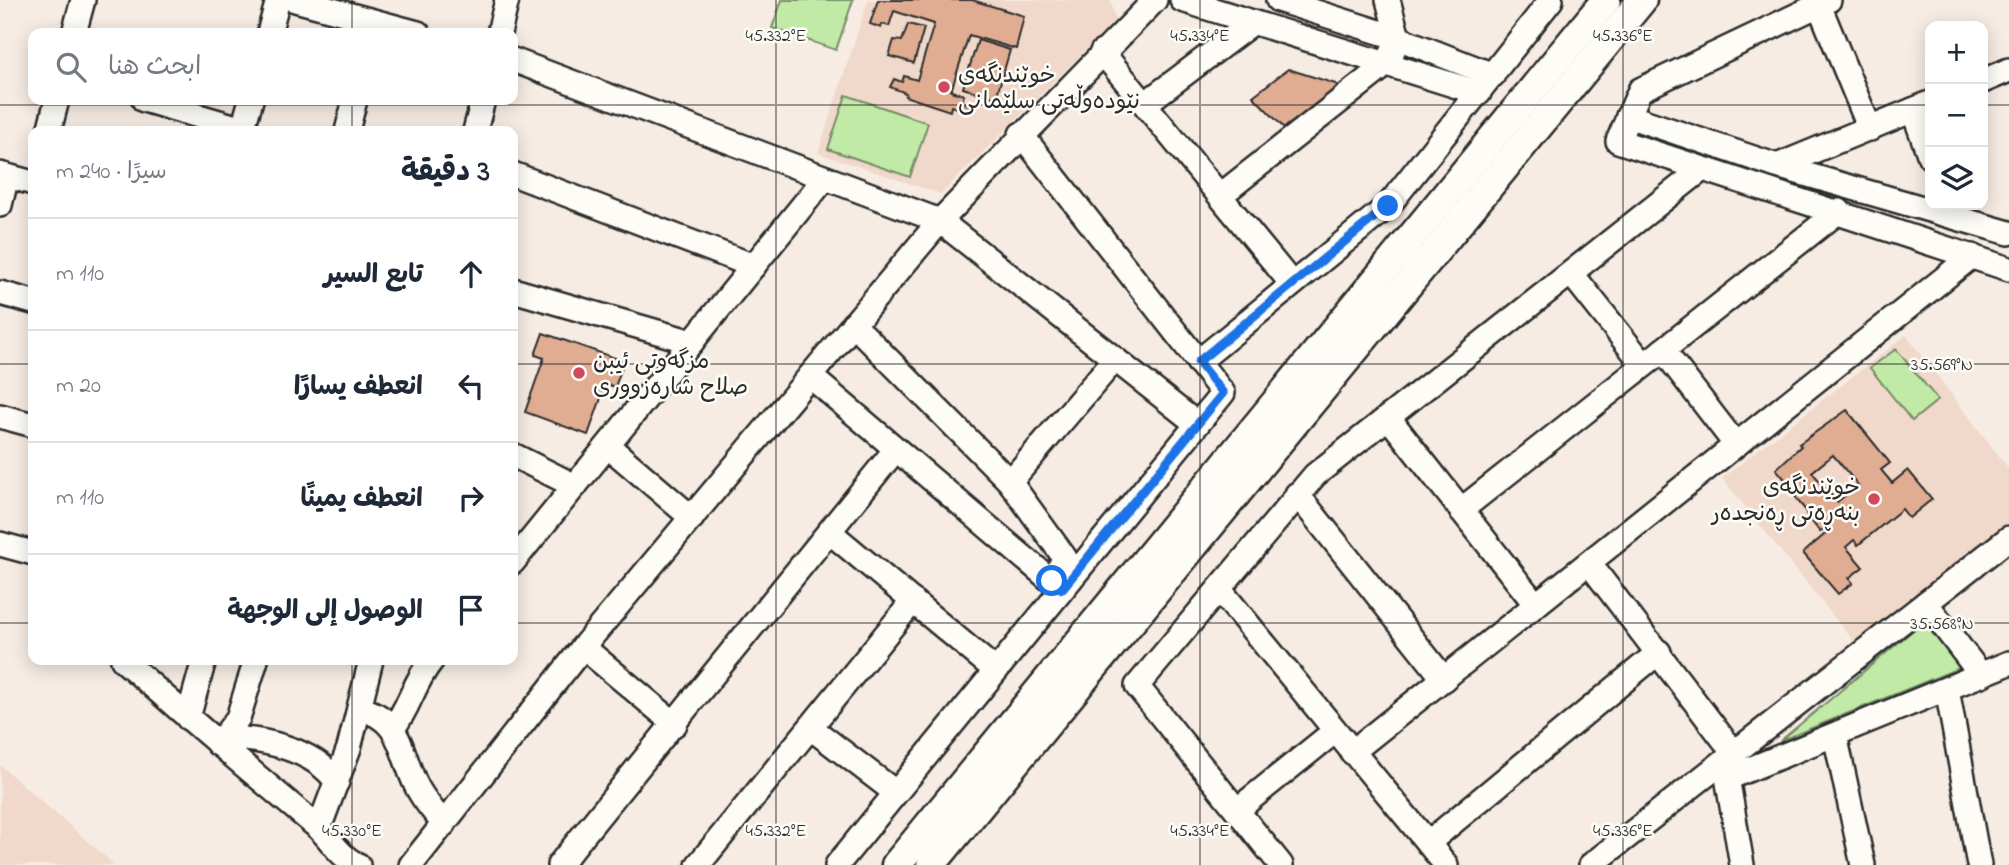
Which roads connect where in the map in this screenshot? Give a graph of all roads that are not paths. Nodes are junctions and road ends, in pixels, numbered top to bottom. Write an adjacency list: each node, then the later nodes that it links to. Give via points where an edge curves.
1 (83, 0): 15 (street)
2 (278, 0): 16 (street)
3 (295, 0): 13 (street)
4 (507, 0): 18 (street)
5 (1155, 0): 20 (street)
6 (1182, 0): 14 (street)
7 (1278, 0): 19 (street)
8 (1551, 0): 25 (street)
9 (1606, 0): 132 (main road)
10 (1642, 0): 133 (main road)
11 (1396, 2): 19 (street)
12 (1824, 3): 33 (street, via 1640,90); 39 (street)
13 (345, 7): 17 (street)
14 (1252, 23): 22 (street); 26 (street)
15 (75, 28)
16 (270, 28)
17 (375, 28)
18 (500, 28)
19 (1398, 38): 22 (street); 25 (street)
20 (1102, 52): 26 (street); 40 (street)
21 (518, 62): 46 (street)
22 (1388, 63): 25 (street); 48 (street)
23 (2009, 70): 24 (street)
24 (1988, 79)
25 (1486, 84): 59 (street, via 1388,206)
26 (1146, 103): 48 (street)
27 (56, 105): 34 (street)
28 (160, 105): 35 (street)
29 (250, 105): 36 (street)
30 (354, 105): 37 (street)
31 (482, 105): 38 (street)
32 (1922, 107): 39 (street); 41 (street)
33 (1628, 116): 42 (street); 43 (street, via 1618,141)
34 (50, 126)
35 (230, 126)
36 (244, 126)
37 (347, 126)
38 (476, 126)
39 (1870, 129): 42 (street)
40 (1021, 134): 53 (street); 67 (street)
41 (1928, 147)
42 (1777, 166): 49 (street)
43 (1701, 170): 52 (street); 58 (street)
44 (4, 175): 47 (street); 50 (street)
45 (518, 176): 56 (street)
46 (825, 178): 53 (street); 56 (street)
47 (28, 182)
48 (1221, 195): 59 (street)
49 (1925, 204)
50 (0, 205)
51 (1949, 210): 54 (street)
52 (1839, 211): 55 (street); 65 (street)
53 (940, 220): 63 (street); 66 (street)
54 (2009, 233)
55 (1972, 256): 57 (street); 74 (street)
56 (754, 266): 64 (street)
57 (2009, 269)
58 (1570, 274): 68 (street); 71 (street)
59 (1292, 284): 67 (street)
60 (518, 291): 64 (street)
61 (0, 293): 62 (street)
62 (28, 301)
63 (853, 324): 69 (street); 78 (street)
64 (692, 342): 75 (street)
65 (1663, 351): 68 (street); 74 (street)
66 (1115, 359): 73 (street); 78 (street)
67 (1198, 362): 73 (street, via 1223,393)
68 (1644, 365): 81 (street)
69 (810, 376): 76 (street); 82 (street)
70 (0, 416): 72 (street)
71 (1388, 417): 80 (street); 81 (street)
72 (28, 424)
73 (1197, 424): 89 (street)
74 (1736, 445): 88 (street)
75 (608, 446): 79 (street); 82 (street)
76 (896, 449): 83 (street); 89 (street)
77 (518, 458): 79 (street)
78 (1010, 482): 89 (street, via 1065,558)
79 (575, 486): 87 (street)
80 (1297, 494): 90 (street); 104 (street)
81 (1461, 510): 93 (street)
82 (692, 517): 94 (street)
83 (831, 533): 91 (street); 109 (street)
84 (2009, 538): 92 (street)
85 (0, 544): 86 (street)
86 (28, 552)
87 (518, 556)
88 (1589, 563): 93 (street); 95 (street)
89 (1057, 585): 102 (street)
90 (1220, 590): 112 (street); 122 (street, via 1136,686)
91 (913, 601): 102 (street); 111 (street)
92 (1926, 603): 103 (street); 119 (street)
93 (1536, 605): 104 (street)
94 (583, 648): 109 (street); 123 (street)
95 (1659, 652): 119 (street); 126 (street)
96 (2009, 663): 103 (street)
97 (129, 665): 108 (street)
98 (203, 665): 108 (street)
99 (254, 665): 106 (street)
100 (370, 665): 107 (street)
101 (428, 665): 110 (street)
102 (994, 669): 121 (street)
103 (1980, 675): 105 (street)
104 (1444, 679): 117 (street)
105 (1948, 689): 113 (street); 140 (street)
106 (244, 699): 114 (street, via 238,718); 115 (street, via 254,725)
107 (360, 709): 110 (street, via 378,715); 116 (street)
108 (188, 718): 114 (street)
109 (675, 724): 129 (street)
110 (393, 728): 123 (street, via 416,785)
111 (811, 728): 121 (street); 130 (street)
112 (1335, 731): 117 (street); 122 (street)
113 (1835, 735): 119 (street); 139 (street)
114 (220, 741): 115 (street); 124 (street)
115 (272, 746): 118 (street)
116 (349, 748): 118 (street); 120 (street)
117 (1352, 752): 126 (street)
118 (313, 758): 120 (street)
119 (1729, 764): 125 (street); 138 (street)
120 (337, 782): 124 (street)
121 (895, 792): 131 (street)
122 (1237, 810): 134 (street)
123 (444, 824): 128 (street)
124 (319, 828): 127 (street, via 340,854)
125 (1621, 842): 136 (street); 137 (street)
126 (1428, 843): 135 (street)
127 (358, 865)
128 (411, 865)
129 (559, 865)
130 (698, 865)
131 (837, 865)
132 (896, 865)
133 (931, 865)
134 (1281, 865)
135 (1446, 865)
136 (1591, 865)
137 (1625, 865)
138 (1742, 865)
139 (1863, 865)
140 (1979, 865)

